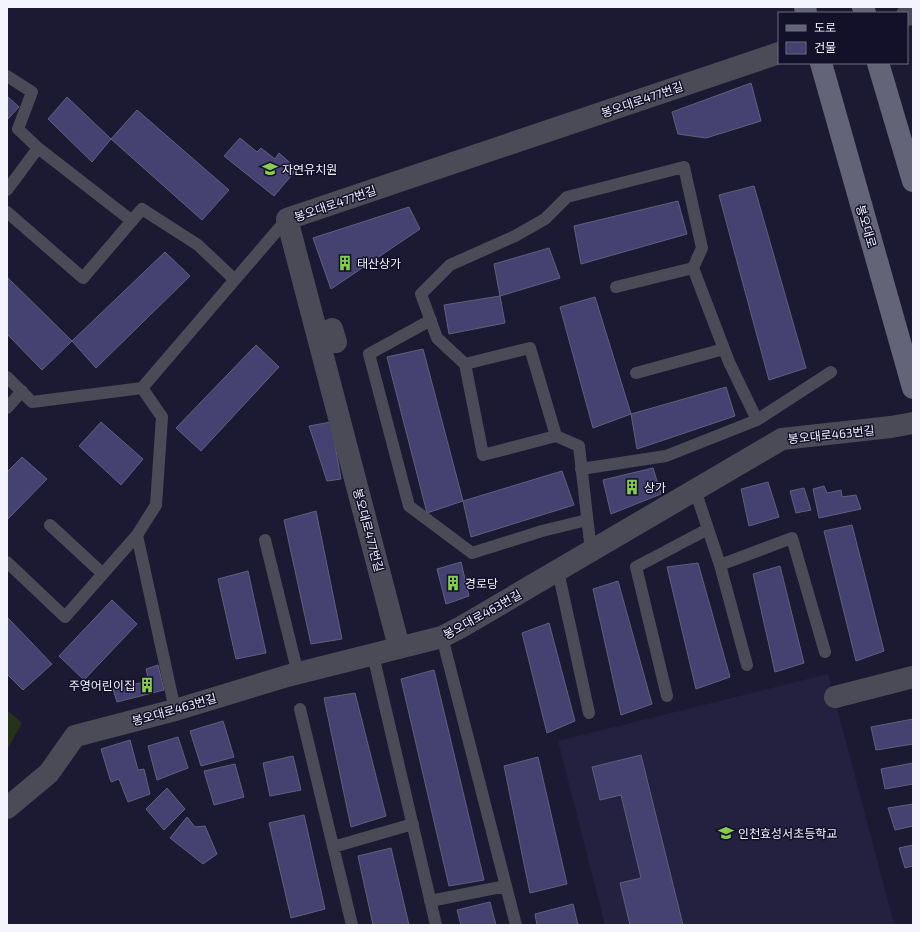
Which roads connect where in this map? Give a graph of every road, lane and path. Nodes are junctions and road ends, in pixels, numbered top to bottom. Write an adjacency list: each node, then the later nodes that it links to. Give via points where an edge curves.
1 (778, 53): 9 (street, 봉오대로477번길)
2 (820, 64): 21 (main road, 봉오대로)
3 (878, 64): 6 (main road)
4 (7, 76): 5 (lane, via 32,92 18,129)
5 (38, 148): 7 (lane); 10 (lane)
6 (913, 182)
7 (7, 190)
8 (7, 212): 10 (lane, via 83,278)
9 (287, 219): 12 (lane); 40 (street, 봉오대로477번길, via 327,339)
10 (132, 221): 12 (lane, via 142,209 198,245)
11 (693, 268): 13 (lane); 14 (lane, via 702,248 684,167 567,197 545,219 521,233 450,265 422,294); 15 (lane)
12 (235, 280): 20 (lane)
13 (616, 287)
14 (431, 320): 16 (lane, via 437,338); 29 (lane, via 369,354 409,506 472,553)
15 (724, 349): 18 (lane); 24 (lane)
16 (465, 364): 26 (lane, via 530,348); 26 (lane, via 483,455)
17 (831, 372): 24 (lane)
18 (636, 373)
19 (7, 377): 22 (lane)
20 (142, 388): 22 (lane, via 32,402); 32 (lane, via 162,417 156,505)
21 (913, 388)
22 (22, 391): 23 (lane)
23 (7, 408)
24 (758, 420): 27 (lane, via 666,456)
25 (913, 423): 28 (street, 봉오대로463번길, via 782,439)
26 (556, 436): 27 (lane, via 579,446)
27 (581, 469): 29 (lane)
28 (695, 490): 31 (lane); 34 (street, 봉오대로463번길)
29 (587, 520): 34 (lane)
30 (50, 525): 38 (lane)
31 (708, 529): 36 (lane); 46 (lane, via 636,567)
32 (137, 535): 38 (lane); 49 (lane)
33 (265, 540): 44 (lane)
34 (591, 551): 37 (street, 봉오대로463번길)
35 (7, 562): 38 (lane, via 65,617)
36 (720, 565): 41 (lane, via 792,538); 43 (lane)
37 (558, 571): 39 (street, 봉오대로463번길); 50 (lane)
38 (103, 574)
39 (442, 637): 40 (street, 봉오대로463번길); 54 (lane)
40 (399, 647): 42 (street, 봉오대로463번길)
41 (825, 652)
42 (373, 655): 44 (street, 봉오대로463번길); 52 (lane)
43 (747, 665)
44 (298, 674): 49 (street, 봉오대로463번길)
45 (913, 678): 47 (street)
46 (667, 696)
47 (835, 697)
48 (300, 709): 53 (lane)
49 (175, 710): 51 (street, 봉오대로463번길, via 74,736 49,773)
50 (589, 713)
51 (7, 808)
52 (413, 824): 53 (lane); 55 (lane)
53 (333, 847): 56 (lane)
54 (506, 886): 55 (lane); 58 (lane)
55 (430, 901): 57 (lane)
56 (352, 925)
57 (436, 925)
58 (516, 925)

